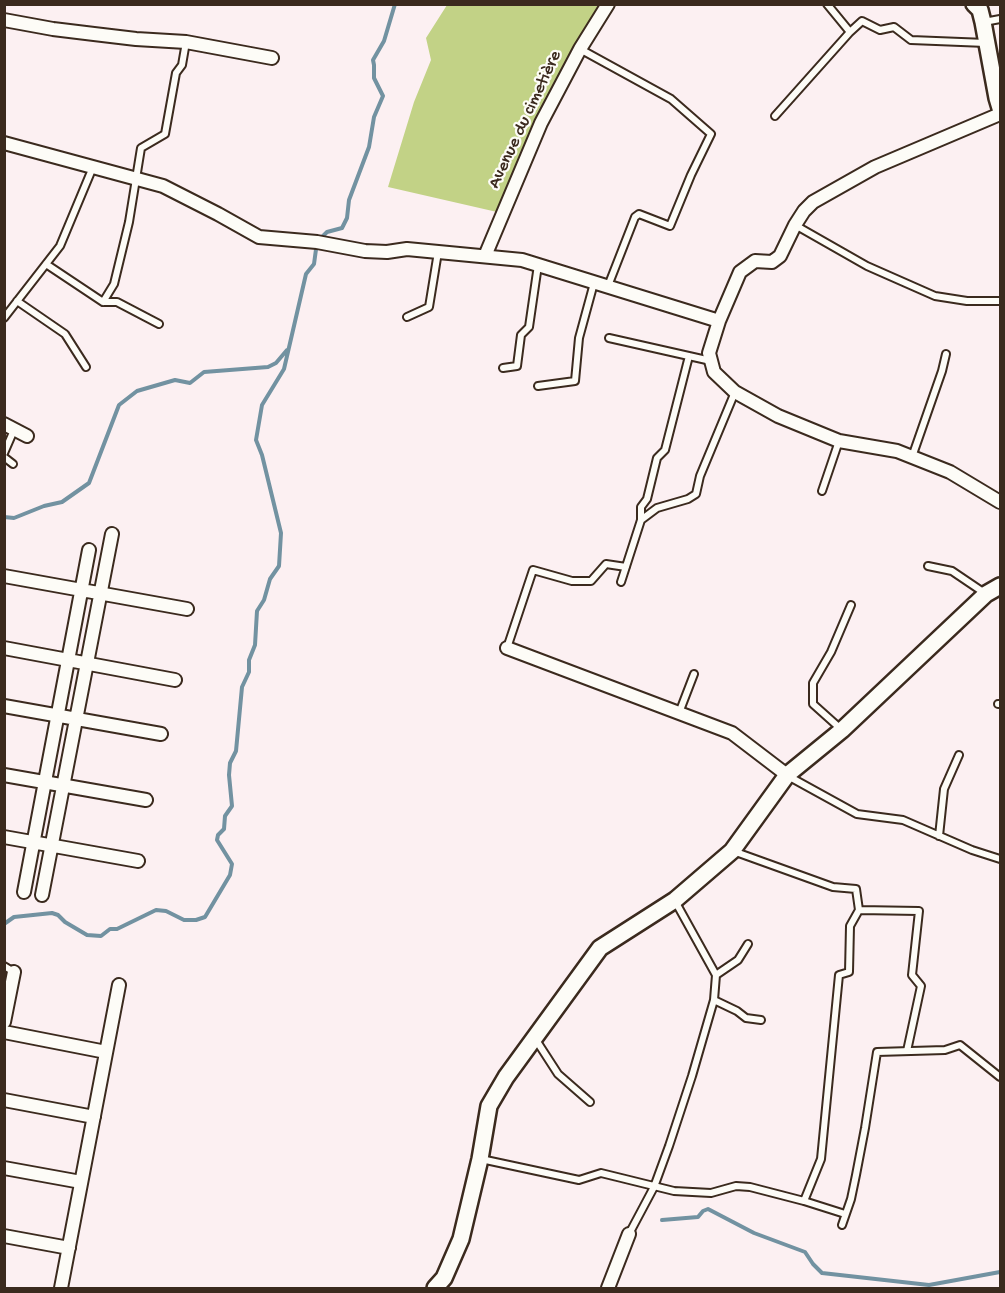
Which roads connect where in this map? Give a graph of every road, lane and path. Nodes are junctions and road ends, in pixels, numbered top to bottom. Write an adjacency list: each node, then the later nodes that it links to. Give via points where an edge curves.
1 (608, 4): 10 (street, Avenue du cimetière)
2 (827, 4): 7 (lane)
3 (974, 4): 6 (street)
4 (1000, 19): 6 (lane)
5 (4, 20): 8 (street, via 74,32)
6 (983, 22): 9 (street)
7 (850, 32): 9 (lane, via 862,21 880,30 894,27 911,40); 14 (lane)
8 (186, 42): 11 (street); 17 (lane, via 165,134 141,148)
9 (986, 43): 12 (street)
10 (580, 49): 20 (street, Avenue du cimetière, via 541,123); 24 (lane, via 671,99 711,134 670,226 639,214 635,217)
11 (272, 58)
12 (999, 101)
13 (1000, 114): 18 (street, via 875,167 813,202)
14 (775, 116)
15 (4, 143): 16 (street)
16 (93, 167): 17 (street); 21 (lane, via 60,246)
17 (135, 178): 19 (street, via 163,186 259,237 365,251); 27 (lane, via 114,284)
18 (795, 225): 26 (lane, via 867,266 935,296 967,302); 30 (street, via 780,256 772,262 754,261 740,272)
19 (438, 251): 20 (street); 28 (lane, via 429,307)
20 (485, 255): 22 (street)
21 (46, 264): 25 (lane); 27 (lane)
22 (538, 264): 23 (street); 37 (lane, via 530,327 521,335 517,366)
23 (594, 283): 24 (street); 38 (lane, via 579,338 575,381)
24 (608, 287): 30 (street)
25 (17, 301): 29 (lane); 36 (lane, via 64,334)
26 (1000, 301)
27 (103, 302): 31 (lane, via 117,302)
28 (407, 317)
29 (4, 318)
30 (719, 321): 35 (street, via 710,353)
31 (159, 324)
32 (609, 338): 34 (lane)
33 (945, 354): 44 (lane)
34 (689, 356): 35 (lane); 48 (lane, via 665,450 657,458 647,499 641,507)
35 (712, 361): 39 (street, via 714,372)
36 (86, 367)
37 (503, 368)
38 (538, 386)
39 (735, 392): 42 (street, via 778,416); 48 (lane, via 696,494 657,508)
40 (9, 427): 41 (street); 43 (lane)
41 (27, 436)
42 (839, 441): 44 (street); 46 (lane)
43 (4, 455): 45 (lane)
44 (912, 457): 47 (street, via 950,472)
45 (13, 464)
46 (822, 491)
47 (1000, 502)
48 (641, 520): 52 (lane)
49 (112, 534): 57 (street)
50 (89, 550): 56 (street)
51 (928, 566): 58 (lane, via 952,571)
52 (626, 567): 54 (lane); 62 (lane, via 606,564 591,581 572,581 533,570)
53 (4, 576): 56 (street)
54 (621, 582)
55 (1000, 586): 58 (street)
56 (82, 590): 57 (street); 63 (street)
57 (100, 594): 60 (street); 64 (street)
58 (986, 594): 71 (street)
59 (851, 605): 71 (lane, via 813,682 813,704)
60 (187, 609)
61 (4, 648): 63 (street)
62 (507, 648): 68 (street)
63 (69, 660): 64 (street); 69 (street)
64 (87, 663): 66 (street); 70 (street)
65 (694, 674): 68 (lane)
66 (175, 680)
67 (4, 706): 69 (street)
68 (679, 713): 75 (street, via 732,733)
69 (58, 716): 70 (street); 76 (street)
70 (76, 719): 72 (street); 77 (street)
71 (842, 730): 75 (street)
72 (161, 734)
73 (958, 755): 79 (lane, via 944,789)
74 (4, 775): 76 (street)
75 (787, 775): 79 (lane, via 857,814 903,820); 83 (street)
76 (45, 782): 77 (street); 81 (street)
77 (63, 785): 78 (street); 82 (street)
78 (146, 800)
79 (939, 836): 84 (lane)
80 (4, 837): 81 (street)
81 (34, 842): 82 (street); 86 (street)
82 (52, 845): 85 (street); 87 (street)
83 (732, 851): 88 (street); 89 (lane, via 833,887 856,889)
84 (1000, 859)
85 (138, 861)
86 (24, 892)
87 (42, 895)
88 (675, 900): 92 (lane); 98 (street, via 600,948)
89 (859, 910): 99 (lane, via 919,911 912,975 921,986); 109 (lane, via 850,926 849,972 839,975 821,1160)
90 (748, 944): 92 (lane, via 738,960)
91 (9, 969): 96 (street)
92 (716, 975): 94 (lane)
93 (119, 985): 100 (street)
94 (714, 1000): 95 (lane, via 746,1018); 108 (lane)
95 (761, 1020)
96 (4, 1022)
97 (4, 1032): 100 (street)
98 (534, 1038): 103 (lane, via 558,1074); 105 (street, via 489,1106)
99 (907, 1051): 101 (lane, via 945,1050 960,1045); 110 (lane, via 877,1052 866,1128)
100 (106, 1052): 104 (street)
101 (1000, 1077)
102 (4, 1100): 104 (street)
103 (590, 1102)
104 (94, 1117): 107 (street)
105 (480, 1159): 108 (lane, via 579,1180 601,1173); 116 (street, via 460,1239 444,1278)
106 (4, 1168): 107 (street)
107 (81, 1182): 114 (street)
108 (654, 1187): 109 (lane, via 711,1193 736,1186 750,1187); 112 (lane)
109 (804, 1201): 110 (lane)
110 (845, 1214): 111 (lane)
111 (842, 1225)
112 (629, 1234): 117 (street)
113 (4, 1236): 114 (street)
114 (69, 1248): 115 (street)
115 (61, 1288)
116 (435, 1288)
117 (608, 1288)

